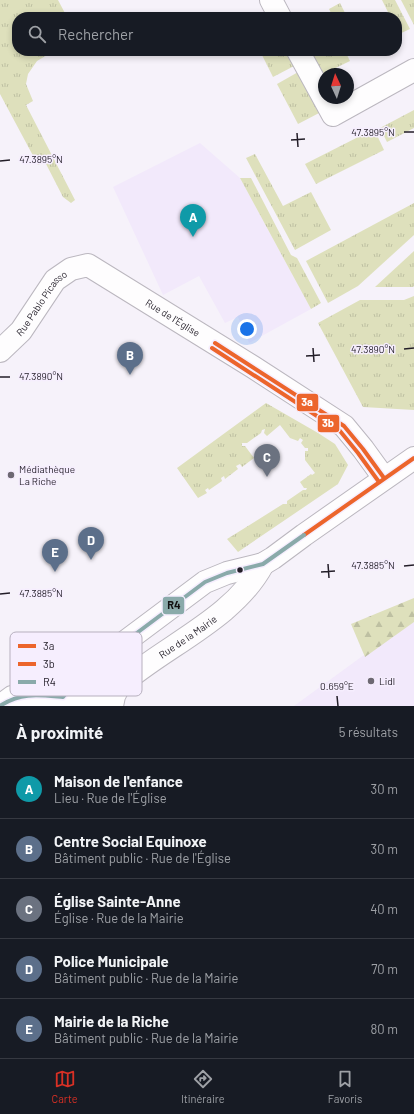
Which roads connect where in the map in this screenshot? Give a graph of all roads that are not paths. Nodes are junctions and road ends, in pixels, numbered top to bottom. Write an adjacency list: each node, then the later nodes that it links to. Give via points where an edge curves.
1 (271, 0): 2 (street)
2 (277, 12)
3 (301, 56): 4 (street, via 333,115)
4 (414, 70)
5 (88, 265): 6 (street, Rue Pablo Picasso, via 71,269 55,280 21,331); 8 (street, Rue de l'Église, via 344,426)
6 (0, 351)
7 (414, 458): 8 (street, Rue de la Mairie)
8 (384, 478): 9 (street, Rue de la Mairie)
9 (263, 564): 10 (street, Rue de la Mairie, via 227,573 205,582); 11 (street, Rue de la Mairie, via 255,579 219,614)
10 (138, 632)
11 (142, 670)
12 (16, 696): 16 (street)
13 (42, 696): 15 (street)
14 (114, 696): 18 (street, Rue de la Mairie)
15 (62, 697): 17 (street, via 93,700)
16 (0, 706)
17 (108, 706)
18 (112, 706)

